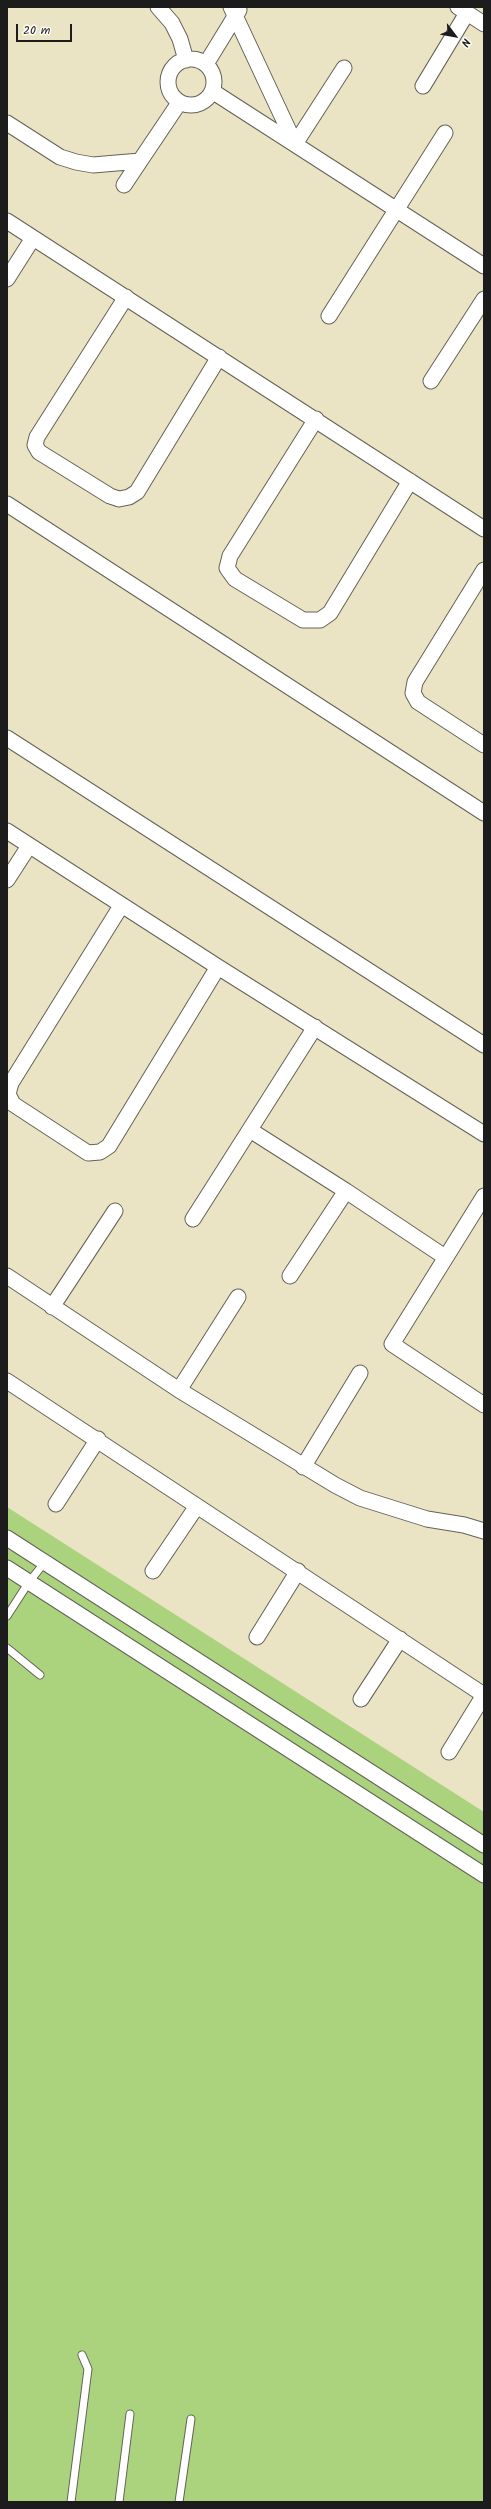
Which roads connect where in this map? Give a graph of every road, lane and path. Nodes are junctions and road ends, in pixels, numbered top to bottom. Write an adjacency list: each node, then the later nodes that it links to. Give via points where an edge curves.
1 (158, 7): 6 (street, via 172,23)
2 (231, 7): 14 (street)
3 (241, 7): 7 (street)
4 (463, 10): 5 (street); 9 (street)
5 (484, 24)
6 (186, 60): 7 (street); 11 (street, via 179,63 169,75 169,91)
7 (206, 64): 10 (street, via 214,77)
8 (344, 68): 14 (street)
9 (423, 86)
10 (212, 91): 11 (street, via 208,98 194,106); 14 (street)
11 (179, 102): 15 (street)
12 (7, 124): 15 (street, via 60,157 76,162 93,165)
13 (445, 133): 17 (street)
14 (295, 144): 17 (street)
15 (140, 161): 16 (street)
16 (124, 185)
17 (396, 210): 20 (street); 24 (street)
18 (7, 221): 19 (street)
19 (33, 238): 21 (street); 22 (street)
20 (484, 266)
21 (7, 279)
22 (126, 298): 25 (street); 25 (street, via 37,437 35,445 39,452 110,496 120,499 129,497 137,492)
23 (484, 299): 26 (street)
24 (329, 316)
25 (219, 357): 27 (street)
26 (431, 381)
27 (316, 420): 28 (street); 28 (street, via 230,556 227,568 235,579 303,620 320,620 330,613)
28 (410, 481): 30 (street)
29 (7, 504): 34 (street)
30 (484, 529)
31 (484, 570): 33 (street, via 415,682 413,693 418,702)
32 (7, 738): 41 (street)
33 (484, 745)
34 (484, 813)
35 (7, 831): 36 (street)
36 (30, 846): 37 (street); 38 (street)
37 (8, 877)
38 (121, 906): 39 (street); 39 (street, via 12,1083 8,1094 13,1104 88,1153 100,1152 109,1146)
39 (218, 967): 40 (street)
40 (315, 1027): 42 (street); 43 (street)
41 (484, 1045)
42 (250, 1130): 44 (street); 47 (street)
43 (484, 1134)
44 (346, 1191): 48 (street); 50 (street)
45 (484, 1196): 48 (street)
46 (115, 1211): 52 (street)
47 (193, 1218)
48 (445, 1257): 56 (street, via 392,1344)
49 (7, 1276): 52 (street)
50 (290, 1276)
51 (238, 1297): 55 (street)
52 (52, 1307): 55 (street)
53 (360, 1373): 58 (street)
54 (7, 1381): 57 (street)
55 (179, 1390): 58 (street)
56 (484, 1405)
57 (98, 1439): 59 (street); 60 (street)
58 (303, 1467): 61 (street, via 360,1498 427,1519)
59 (56, 1504)
60 (197, 1506): 65 (street); 66 (street)
61 (484, 1531)
62 (7, 1538): 63 (street)
63 (45, 1562): 67 (lane); 76 (street)
64 (7, 1568): 67 (street)
65 (153, 1571)
66 (298, 1571): 69 (street); 70 (street)
67 (29, 1582): 68 (lane); 77 (street)
68 (7, 1616)
69 (257, 1638)
70 (400, 1639): 73 (street); 74 (street)
71 (7, 1648): 72 (lane)
72 (40, 1675)
73 (484, 1695): 75 (street)
74 (361, 1700)
75 (449, 1752)
76 (347, 1756): 77 (street); 78 (street)
77 (334, 1777): 79 (street)
78 (484, 1845)
79 (484, 1875)
80 (82, 2355): 83 (lane, via 88,2369)
81 (130, 2414): 84 (lane)
82 (191, 2418): 85 (lane)
83 (72, 2502)
84 (119, 2502)
85 (179, 2502)

